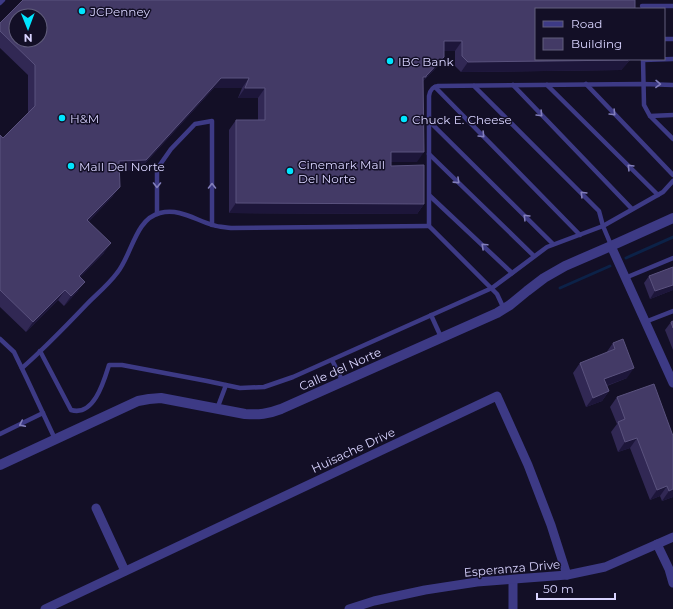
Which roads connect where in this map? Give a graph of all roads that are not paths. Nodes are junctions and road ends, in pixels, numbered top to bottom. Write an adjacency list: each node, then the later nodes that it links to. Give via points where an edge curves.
1 (3, 0): 3 (lane)
2 (642, 0): 5 (lane)
3 (0, 3)
4 (673, 6): 5 (lane)
5 (642, 8)
6 (643, 60): 8 (lane)
7 (586, 84): 8 (lane); 10 (lane); 19 (lane, one-way to 19)
8 (643, 84): 11 (lane, one-way to 11); 15 (lane, via 644,105)
9 (513, 85): 10 (lane); 12 (lane); 23 (lane, one-way to 23)
10 (547, 85): 21 (lane, one-way to 10)
11 (673, 85)
12 (474, 86): 13 (lane); 28 (lane, one-way to 12, via 599,210)
13 (435, 87): 16 (lane, via 429,96); 29 (lane, one-way to 29)
14 (673, 115): 15 (lane)
15 (650, 116): 17 (lane)
16 (429, 121): 18 (lane); 30 (lane, one-way to 16)
17 (673, 139)
18 (429, 154): 22 (lane); 32 (lane, one-way to 32)
19 (673, 175)
20 (673, 181): 21 (lane)
21 (658, 195): 23 (lane)
22 (430, 196): 27 (lane); 34 (lane, one-way to 22)
23 (632, 209): 28 (lane)
24 (157, 214): 26 (lane, via 175,212); 26 (lane, one-way to 24, via 212,121 195,124 171,149 157,169); 43 (lane, via 143,225 118,273)
25 (673, 218): 31 (street, Calle del Norte)
26 (212, 225): 27 (lane, via 231,228)
27 (430, 226): 36 (lane)
28 (603, 226): 29 (lane); 31 (lane)
29 (580, 235): 30 (lane)
30 (553, 244): 32 (lane)
31 (611, 246): 35 (street); 37 (street, Calle del Norte, via 549,275)
32 (534, 256): 34 (lane)
33 (673, 258): 35 (lane)
34 (512, 272): 36 (lane)
35 (625, 278): 40 (street)
36 (492, 288): 37 (lane); 39 (lane)
37 (504, 309): 41 (street, Calle del Norte)
38 (673, 311): 40 (lane)
39 (431, 315): 41 (lane); 44 (lane)
40 (646, 322): 47 (street)
41 (441, 338): 46 (street, Calle del Norte)
42 (0, 339): 45 (lane, via 14,352)
43 (40, 351): 45 (lane); 48 (lane, via 71,410 76,411 88,407 97,397 109,365 122,365)
44 (332, 360): 46 (lane); 48 (lane, via 293,378 264,387 240,388)
45 (22, 368): 50 (lane)
46 (343, 382): 49 (street, Calle del Norte, via 268,414 245,414)
47 (673, 383)
48 (226, 385): 49 (lane)
49 (217, 409): 52 (street, Calle del Norte, via 161,398 138,401)
50 (43, 413): 51 (lane, one-way to 51); 52 (lane)
51 (0, 434)
52 (55, 439): 53 (street, Calle del Norte)
53 (0, 465)
54 (96, 508): 57 (street)
55 (673, 537): 56 (street, Esperanza Drive)
56 (657, 544): 58 (street, Esperanza Drive, via 605,567); 60 (street)
57 (125, 571): 58 (street, Huisache Drive, via 497,396 530,472); 61 (street, Huisache Drive)
58 (568, 575): 59 (street, Esperanza Drive)
59 (513, 580): 62 (street, Esperanza Drive, via 477,582 425,590); 63 (street)
60 (673, 583)
61 (45, 609)
62 (349, 609)
63 (513, 609)

